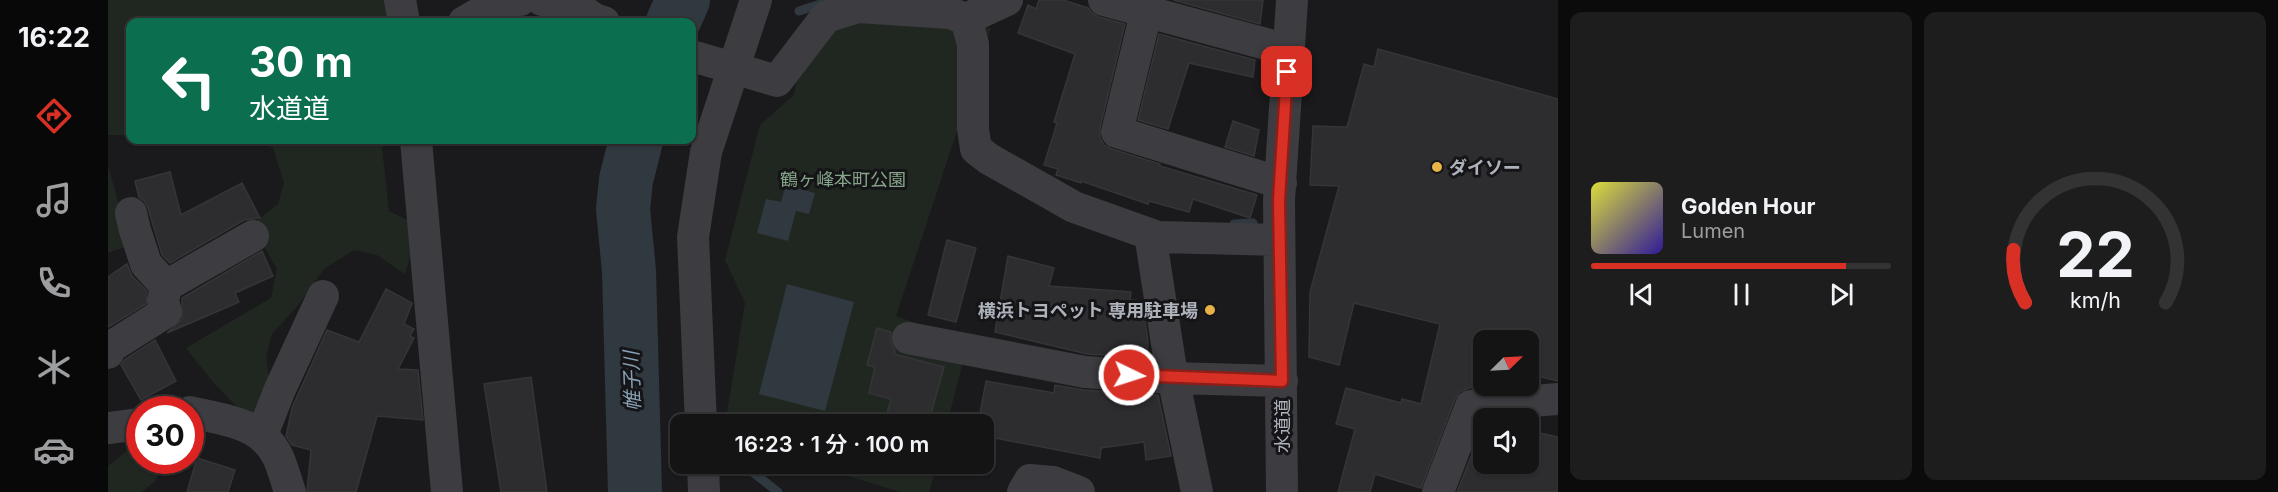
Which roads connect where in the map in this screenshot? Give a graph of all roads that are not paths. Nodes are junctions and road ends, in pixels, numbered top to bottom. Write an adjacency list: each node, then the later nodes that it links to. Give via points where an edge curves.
1 (400, 0): 10 (street)
2 (520, 0): 11 (street, via 497,3)
3 (542, 0): 9 (street)
4 (756, 0): 14 (street)
5 (1104, 0): 7 (street)
6 (1292, 0): 12 (street, 水道道)
7 (1140, 8): 12 (street); 16 (street, via 1117,132)
8 (983, 11): 14 (street, via 950,13 858,7 826,17 777,81); 18 (street, via 973,44 976,149 1074,207)
9 (587, 12)
10 (403, 18)
11 (471, 18)
12 (1288, 50): 16 (street, 水道道)
13 (697, 58): 14 (street)
14 (733, 68): 28 (street, via 706,152 693,237)
15 (416, 144): 35 (street)
16 (1281, 183): 20 (street, 水道道)
17 (132, 213): 22 (street, via 146,264)
18 (1150, 234): 20 (street); 25 (street)
19 (253, 236): 22 (street)
20 (1279, 240): 26 (street, 水道道)
21 (323, 296): 32 (street)
22 (166, 299): 24 (street)
23 (908, 338): 25 (street, via 1085,372)
24 (108, 353)
25 (1173, 378): 26 (street); 39 (street)
26 (1282, 381): 40 (street, 水道道)
27 (1558, 399): 41 (street, via 1471,406)
28 (701, 414)
29 (204, 416): 32 (street, via 250,427)
30 (126, 426): 31 (street)
31 (108, 428)
32 (262, 435): 34 (street, via 277,455)
33 (704, 474): 36 (street)
34 (290, 492)
35 (447, 492)
36 (705, 492)
37 (1023, 492): 38 (street, via 1030,480 1053,482)
38 (1079, 492)
39 (1197, 492)
40 (1282, 492)
41 (1437, 492)

